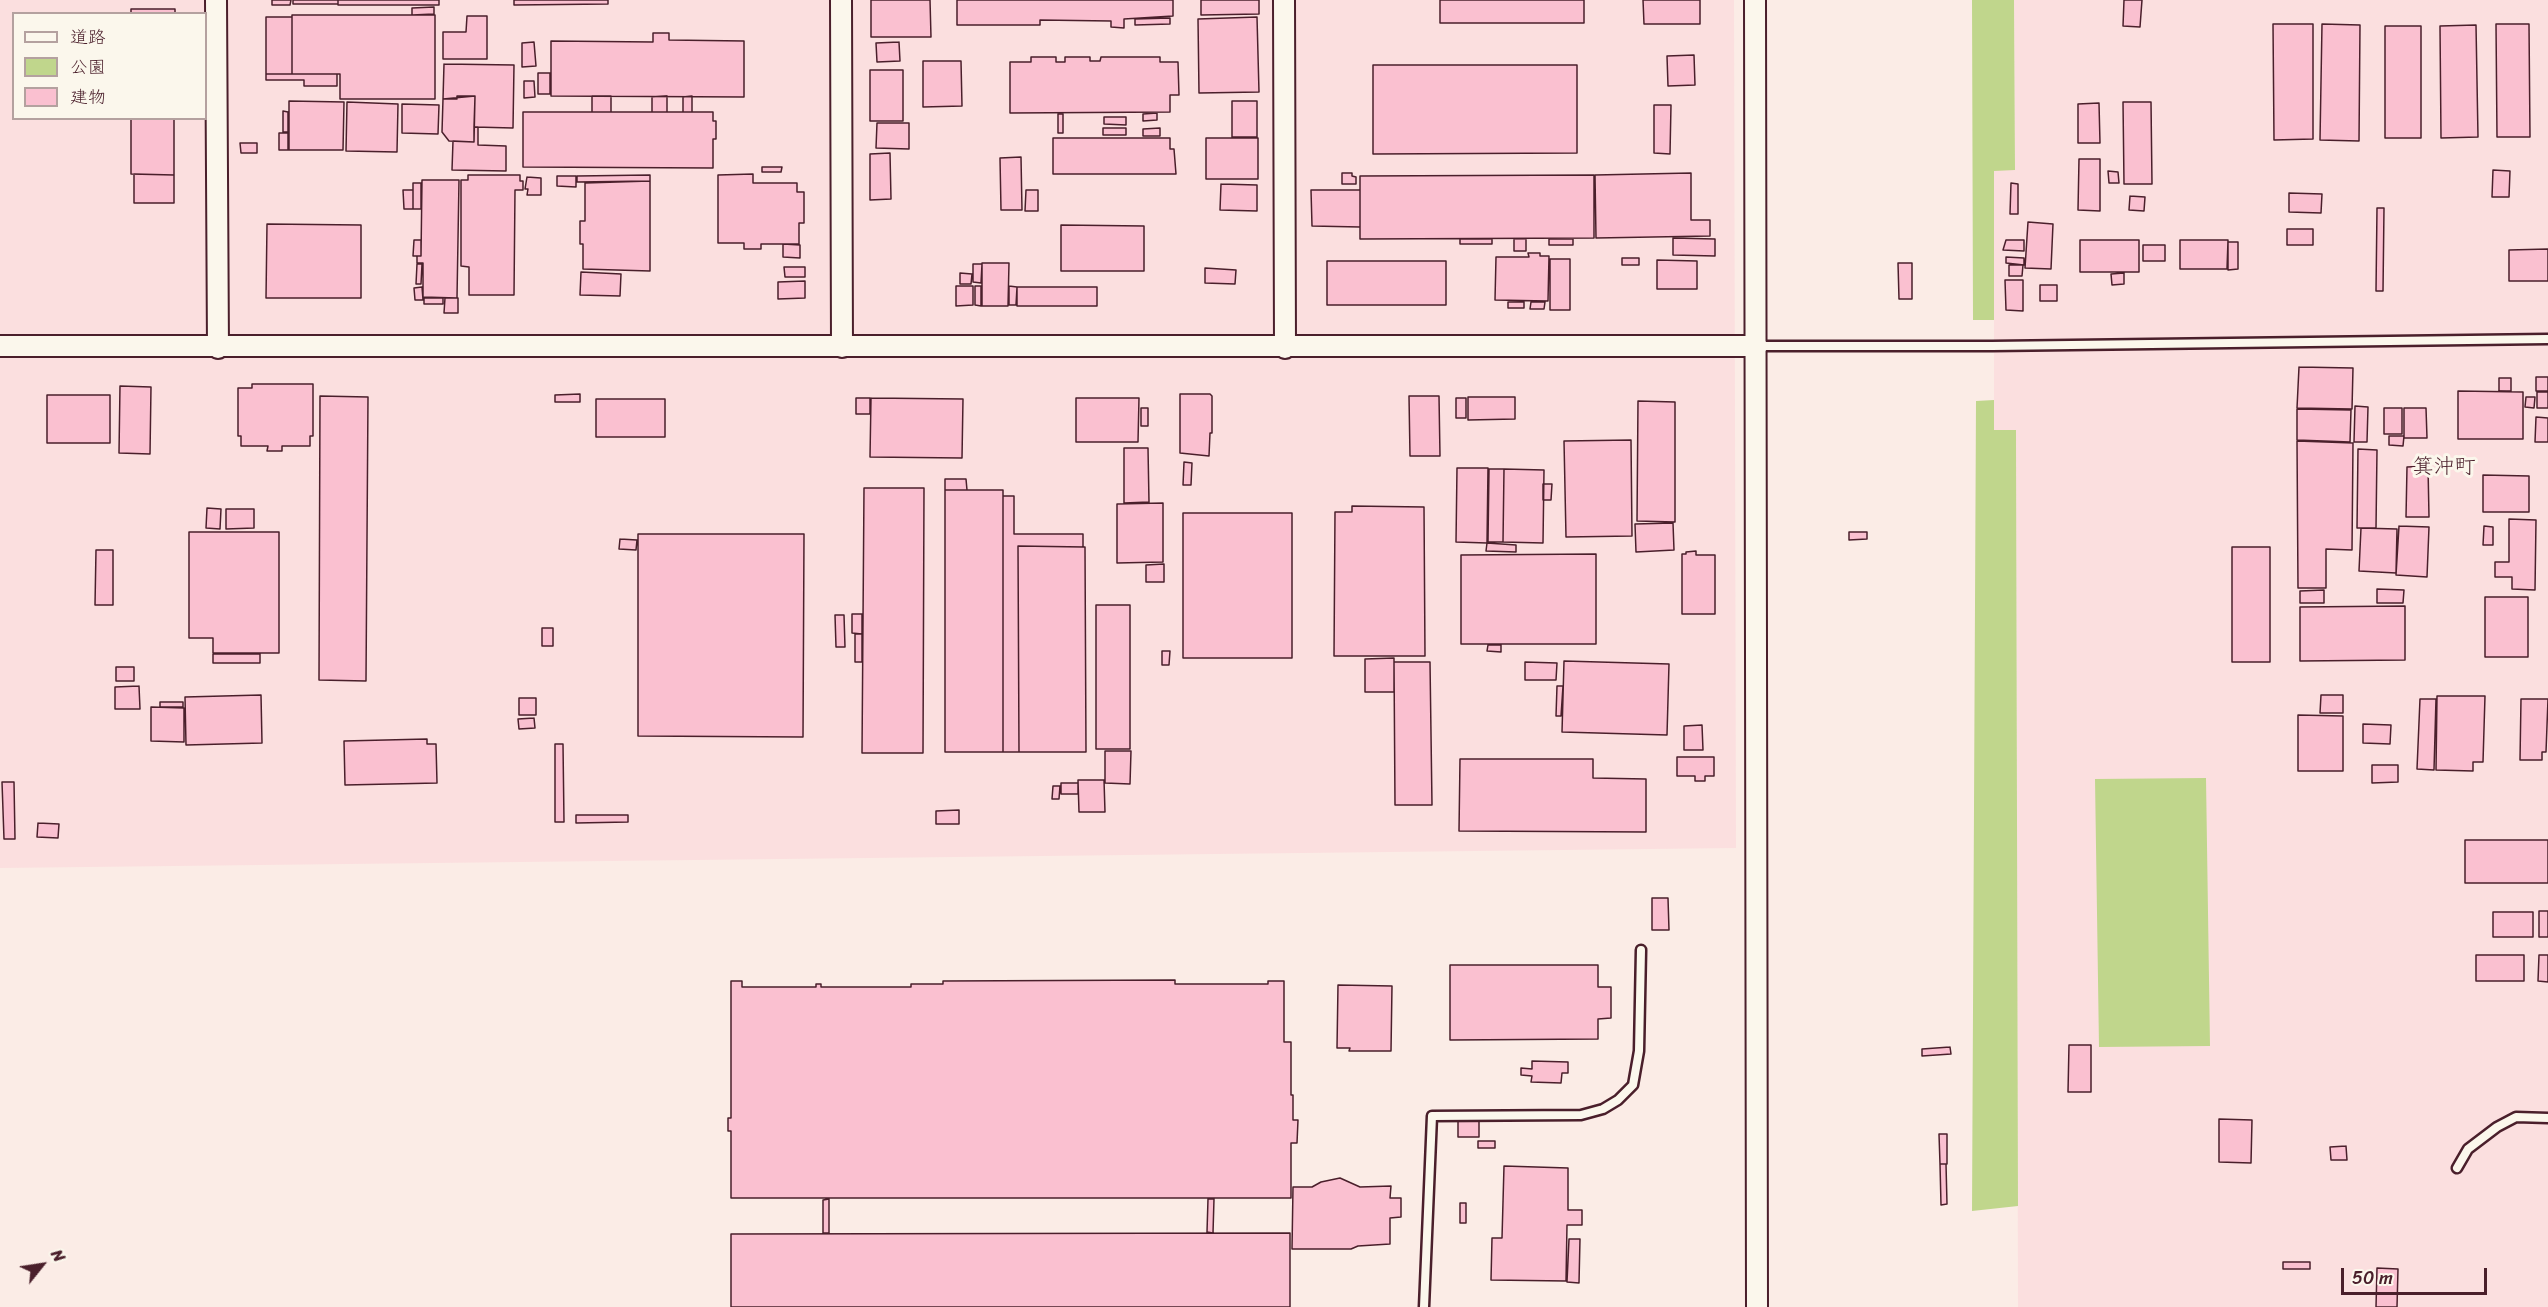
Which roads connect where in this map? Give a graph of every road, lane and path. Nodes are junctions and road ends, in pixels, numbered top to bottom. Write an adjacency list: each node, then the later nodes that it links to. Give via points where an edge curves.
1 (216, 0): 9 (street)
2 (842, 0): 8 (street)
3 (1284, 0): 10 (street)
4 (1755, 0): 7 (street)
5 (2548, 339): 7 (lane)
6 (0, 346): 9 (street)
7 (1756, 346): 10 (street); 15 (street)
8 (842, 347): 9 (street); 10 (street)
9 (218, 348)
10 (1285, 348)
11 (1641, 950): 14 (lane, via 1639,1051 1633,1085 1618,1100 1581,1115 1432,1116)
12 (2548, 1118): 13 (lane, via 2516,1117 2497,1127 2468,1149)
13 (2457, 1168)
14 (1424, 1307)
15 (1757, 1307)

